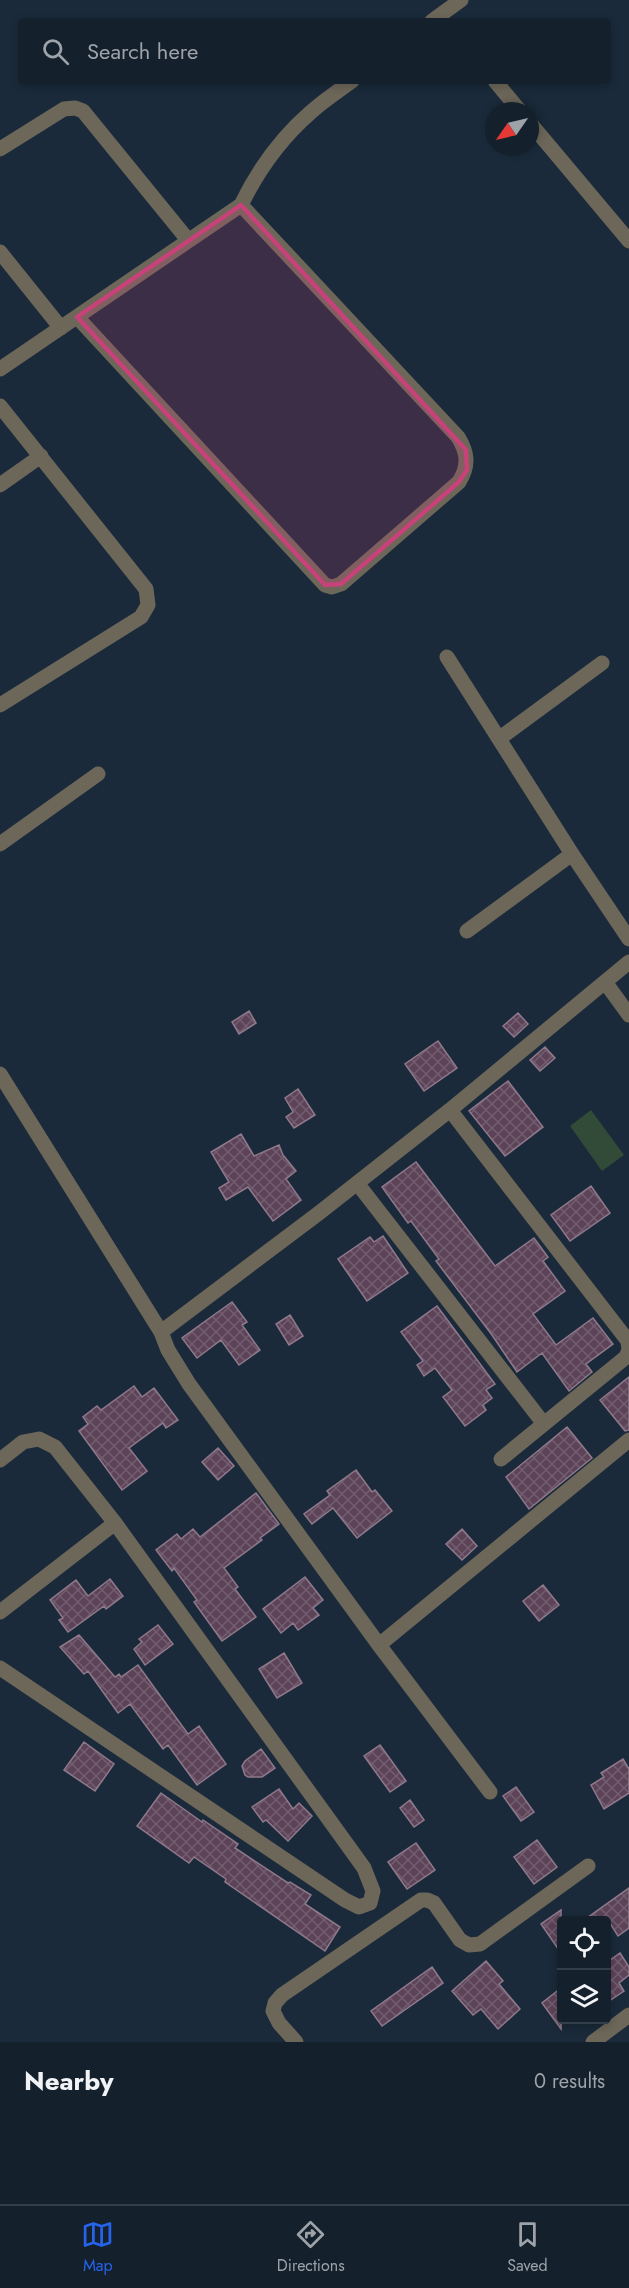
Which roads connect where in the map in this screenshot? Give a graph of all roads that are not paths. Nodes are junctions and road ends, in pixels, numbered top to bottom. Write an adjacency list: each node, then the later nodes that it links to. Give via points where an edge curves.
1 (461, 0): 2 (street)
2 (436, 18)
3 (348, 84): 8 (street, via 311,112 279,144 254,178)
4 (498, 84): 5 (street)
5 (512, 102)
6 (539, 134): 10 (street)
7 (0, 148): 9 (street, via 64,109 83,111)
8 (241, 205): 9 (street); 12 (street, via 466,450 467,470 459,482 341,584 325,585)
9 (188, 240): 12 (street)
10 (629, 241)
11 (0, 252): 13 (street)
12 (77, 317): 13 (street)
13 (61, 328): 14 (street)
14 (0, 369)
15 (3, 415): 16 (street)
16 (41, 456): 17 (street); 20 (street, via 146,589 148,605 141,617)
17 (0, 485)
18 (447, 657): 21 (street)
19 (602, 663): 21 (street)
20 (0, 705)
21 (500, 738): 24 (street)
22 (98, 774): 23 (street)
23 (0, 844)
24 (572, 854): 25 (street); 26 (street)
25 (467, 931)
26 (629, 939)
27 (629, 962): 28 (street)
28 (604, 982): 29 (street); 31 (street)
29 (629, 1015)
30 (0, 1074): 33 (street)
31 (450, 1110): 32 (street); 34 (street, via 627,1341 626,1357)
32 (357, 1183): 33 (street); 34 (street)
33 (161, 1332): 40 (street, via 189,1384)
34 (544, 1424): 36 (street)
35 (629, 1440): 40 (street)
36 (501, 1459)
37 (0, 1460): 38 (street, via 23,1442 39,1439 55,1447)
38 (114, 1523): 39 (street); 41 (street, via 364,1868 373,1892 370,1903 358,1907 345,1900)
39 (0, 1612)
40 (379, 1645): 42 (street)
41 (0, 1668)
42 (490, 1792)
43 (588, 1866): 45 (street, via 480,1944 469,1945 460,1940 434,1903 421,1900 282,1995 273,2011)
44 (629, 2015): 46 (street)
45 (296, 2042)
46 (593, 2042)

